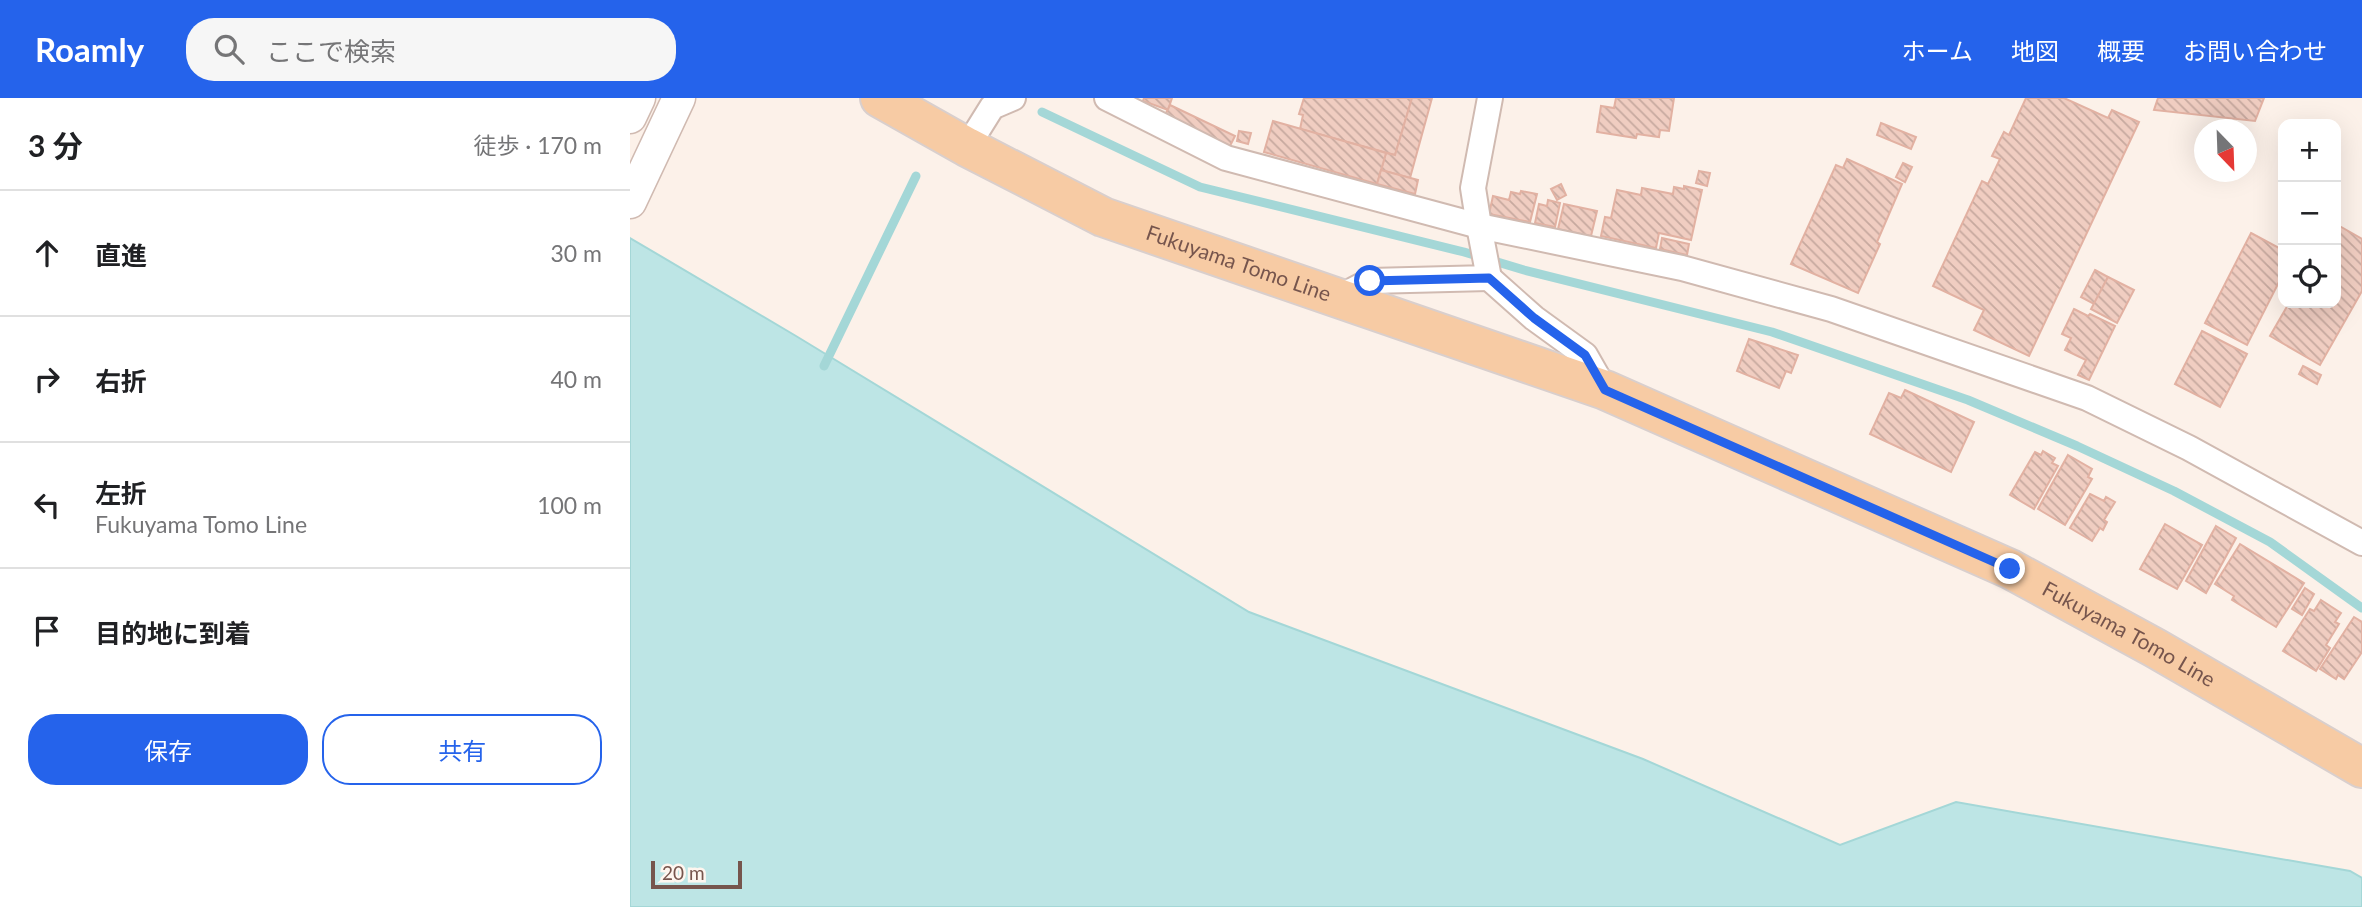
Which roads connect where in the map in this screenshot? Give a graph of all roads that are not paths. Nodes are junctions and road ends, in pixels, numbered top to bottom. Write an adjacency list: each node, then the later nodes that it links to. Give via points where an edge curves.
1 (639, 98): 7 (street)
2 (679, 98): 9 (street)
3 (1013, 98): 8 (street, via 992,107)
4 (1107, 98): 10 (street, via 1226,158)
5 (1490, 98): 10 (street, via 1473,188)
6 (888, 100): 8 (main road, Fukuyama Tomo Line)
7 (630, 117)
8 (967, 147): 12 (main road, Fukuyama Tomo Line, via 1103,217)
9 (630, 202)
10 (1480, 231): 11 (street); 14 (street, via 1682,268 1831,309 2087,398)
11 (1488, 272): 12 (street, via 1370,281); 13 (street, via 1534,318 1585,355)
12 (1336, 299): 13 (main road, Fukuyama Tomo Line)
13 (1605, 390): 15 (main road, Fukuyama Tomo Line, via 2010,569)
14 (2362, 543)
15 (2362, 768)

